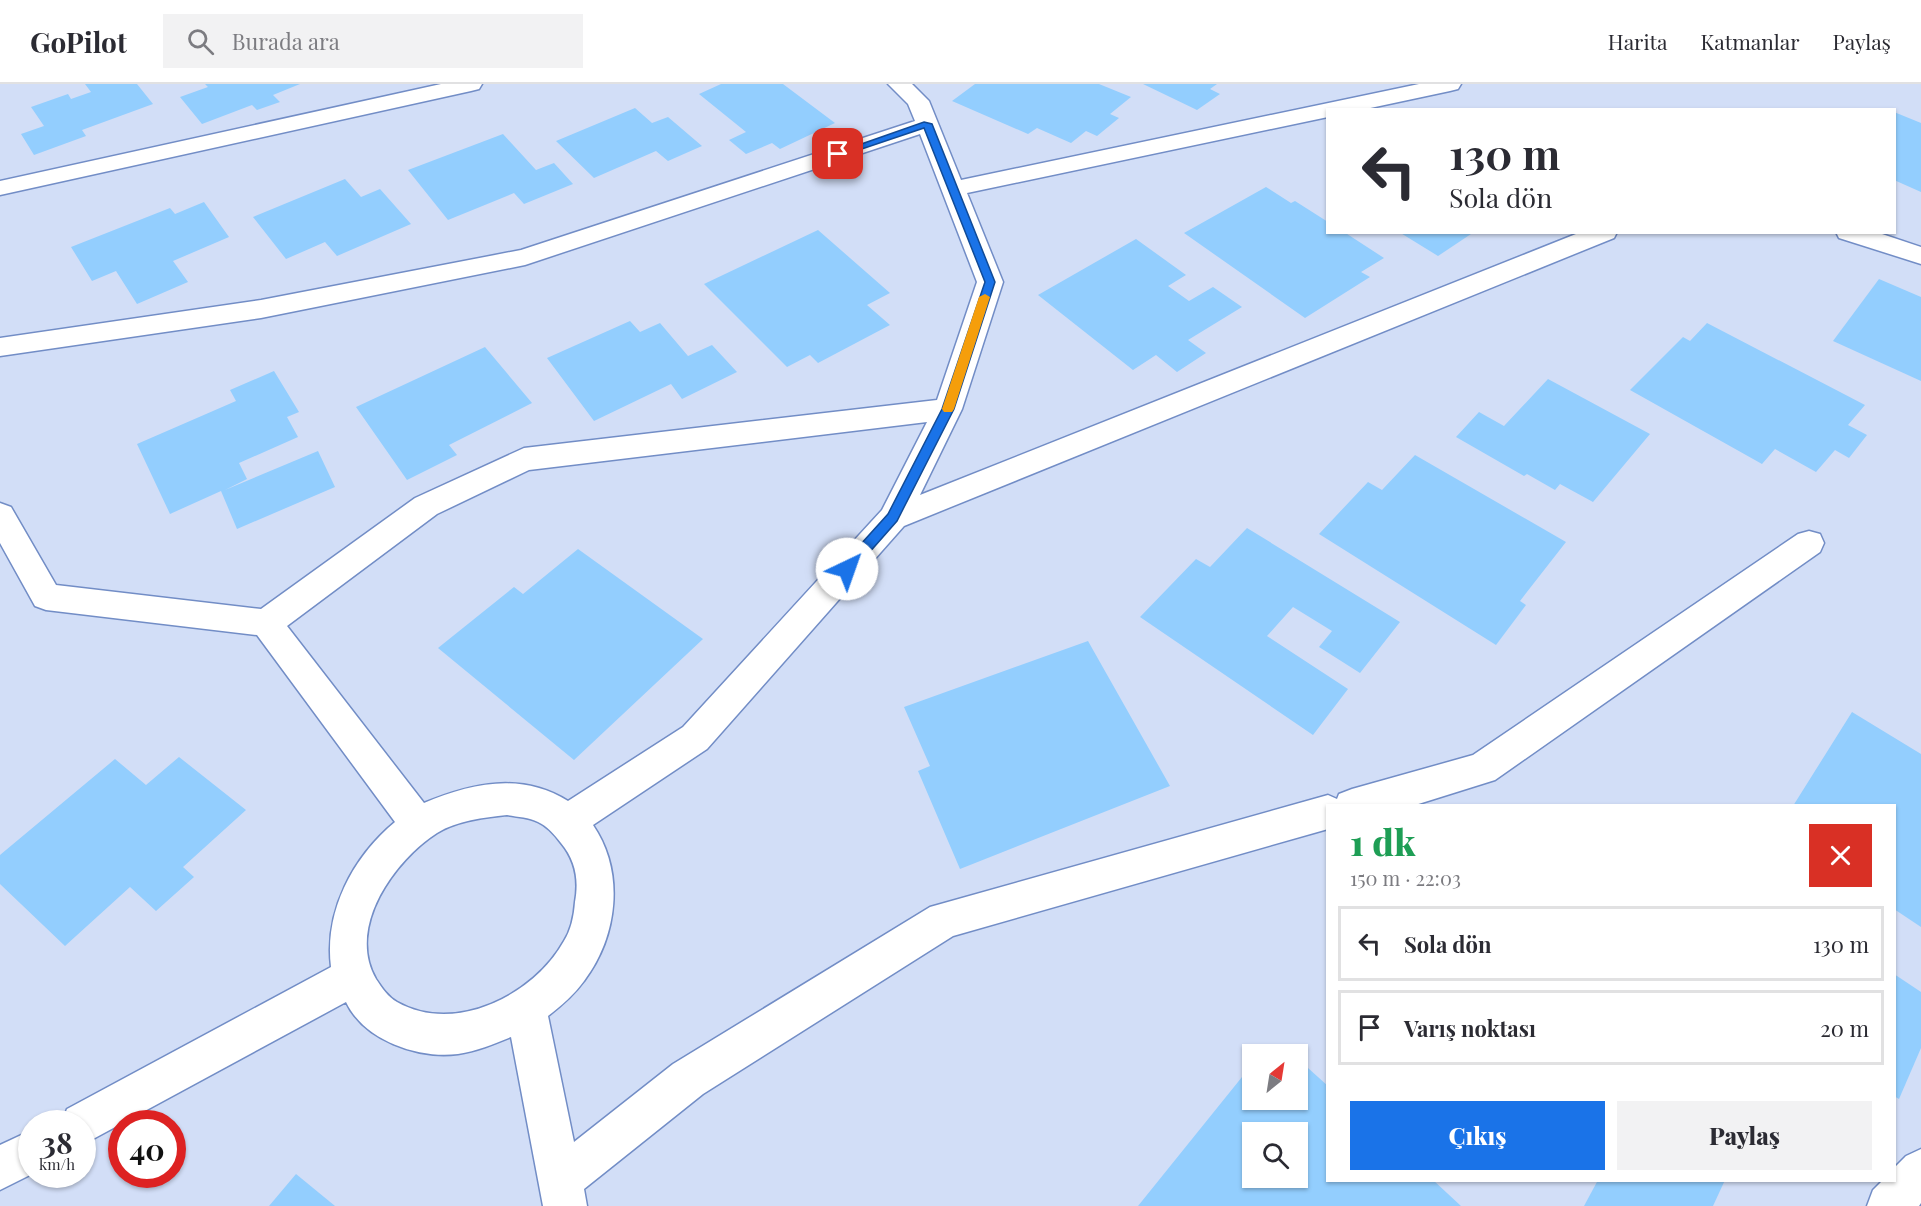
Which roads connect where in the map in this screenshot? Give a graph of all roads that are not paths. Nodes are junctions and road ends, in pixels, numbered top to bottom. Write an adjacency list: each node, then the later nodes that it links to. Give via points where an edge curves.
1 (471, 84): 7 (street)
2 (899, 84): 6 (street, via 918,101)
3 (1450, 84): 4 (street)
4 (1336, 108)
5 (1326, 110): 8 (street)
6 (927, 124): 8 (street); 12 (street, via 525,257 261,309)
7 (0, 188)
8 (953, 189): 13 (street, via 990,282)
9 (1600, 234): 15 (street)
10 (1854, 234): 11 (street)
11 (1921, 256)
12 (0, 347)
13 (948, 409): 15 (street); 18 (street, via 524,459 426,506)
14 (0, 515): 17 (street)
15 (892, 518): 21 (street, via 695,738)
16 (1809, 543): 19 (street, via 1482,769)
17 (8, 547): 18 (street, via 46,597)
18 (266, 623): 22 (street)
19 (1359, 804)
20 (1326, 813): 29 (street, via 944,920 688,1079)
21 (568, 822): 22 (street, via 544,806 507,798 466,803); 24 (street, via 589,850 597,886 591,927 569,968)
22 (419, 825): 23 (street, via 385,855 360,893 348,937)
23 (352, 977): 24 (street, via 373,1010 396,1026 437,1036 483,1030); 25 (street)
24 (526, 1009): 29 (street)
25 (96, 1116)
26 (18, 1158): 27 (street)
27 (0, 1168)
28 (1921, 1171): 30 (street)
29 (562, 1193)
30 (1889, 1206)

